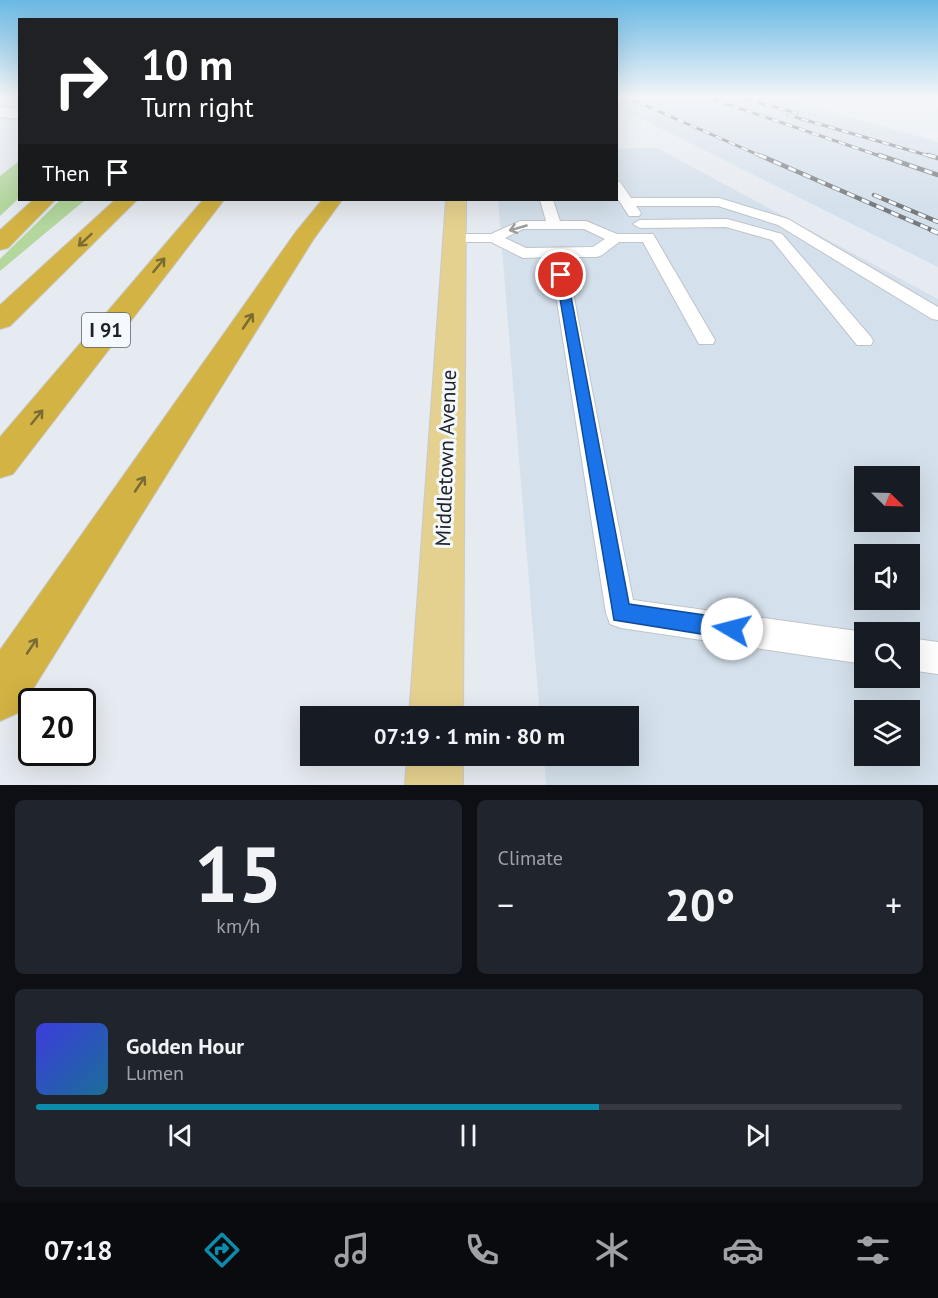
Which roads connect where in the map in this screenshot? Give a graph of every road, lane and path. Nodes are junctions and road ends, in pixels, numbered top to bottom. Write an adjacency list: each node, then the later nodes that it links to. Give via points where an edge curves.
1 (618, 188): 8 (lane)
2 (44, 201): 14 (highway)
3 (126, 201): 17 (highway, one-way to 17)
4 (213, 201): 20 (highway, I 91, one-way to 4)
5 (331, 201): 24 (highway, one-way to 5)
6 (456, 201): 11 (main road, Middletown Avenue)
7 (547, 201): 9 (lane)
8 (627, 202): 10 (lane); 16 (lane, via 719,202 783,222)
9 (554, 225): 12 (lane, one-way to 12, via 520,225); 13 (lane, via 586,225)
10 (644, 231): 13 (lane); 18 (lane); 19 (lane, via 727,223 777,237)
11 (454, 238): 12 (lane); 25 (main road, Middletown Avenue)
12 (494, 238): 15 (lane, via 523,253)
13 (615, 238): 15 (lane, via 597,252)
14 (0, 243)
15 (557, 252): 21 (lane, via 621,613)
16 (938, 315)
17 (0, 320)
18 (706, 340)
19 (864, 341)
20 (0, 463)
21 (854, 647)
22 (920, 656): 23 (lane)
23 (938, 658)
24 (0, 695)
25 (436, 706)
26 (435, 766): 27 (main road)
27 (434, 785)

